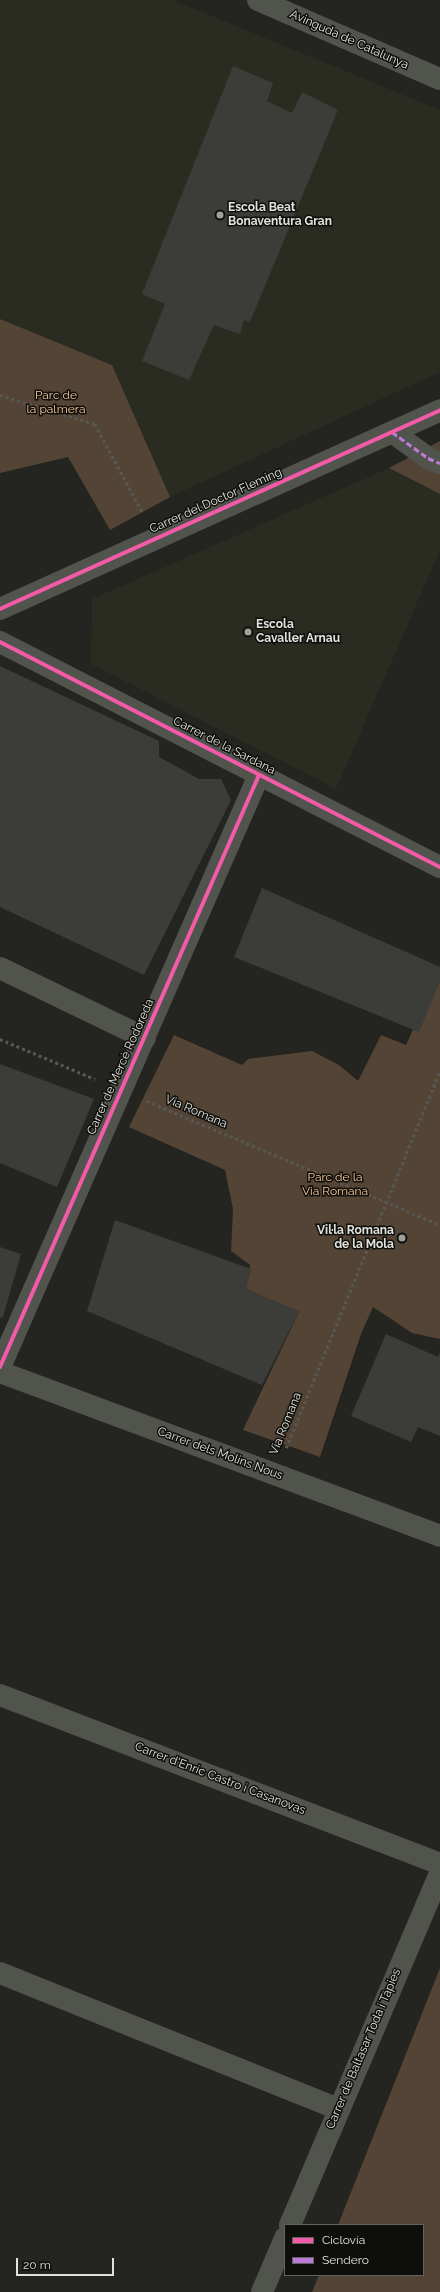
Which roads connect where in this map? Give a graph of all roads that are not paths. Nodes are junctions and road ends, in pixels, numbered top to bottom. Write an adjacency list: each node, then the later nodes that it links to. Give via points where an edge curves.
1 (258, 0): 2 (street, Avinguda de Catalunya)
2 (440, 79)
3 (440, 410): 4 (street, Carrer del Doctor Fleming)
4 (392, 432): 5 (street, via 428,458); 6 (street, Carrer del Doctor Fleming)
5 (440, 463)
6 (0, 609)
7 (0, 642): 8 (street, Carrer de la Sardana)
8 (259, 775): 9 (street, Carrer de la Sardana); 11 (street, Carrer de Mercè Rodoreda)
9 (440, 867)
10 (0, 968): 11 (street)
11 (145, 1038): 12 (street, Carrer de Mercè Rodoreda)
12 (0, 1368)
13 (0, 1372): 14 (street, Carrer dels Molins Nous)
14 (440, 1536)
15 (0, 1695): 16 (street, Carrer d'Enric Castro i Casanovas)
16 (440, 1864)
17 (440, 1873): 19 (street, Carrer de Baltasar Toda i Tàpies)
18 (0, 1973): 19 (street)
19 (339, 2109): 20 (street, Carrer de Baltasar Toda i Tàpies)
20 (290, 2224)
21 (284, 2240): 22 (street)
22 (262, 2292)

